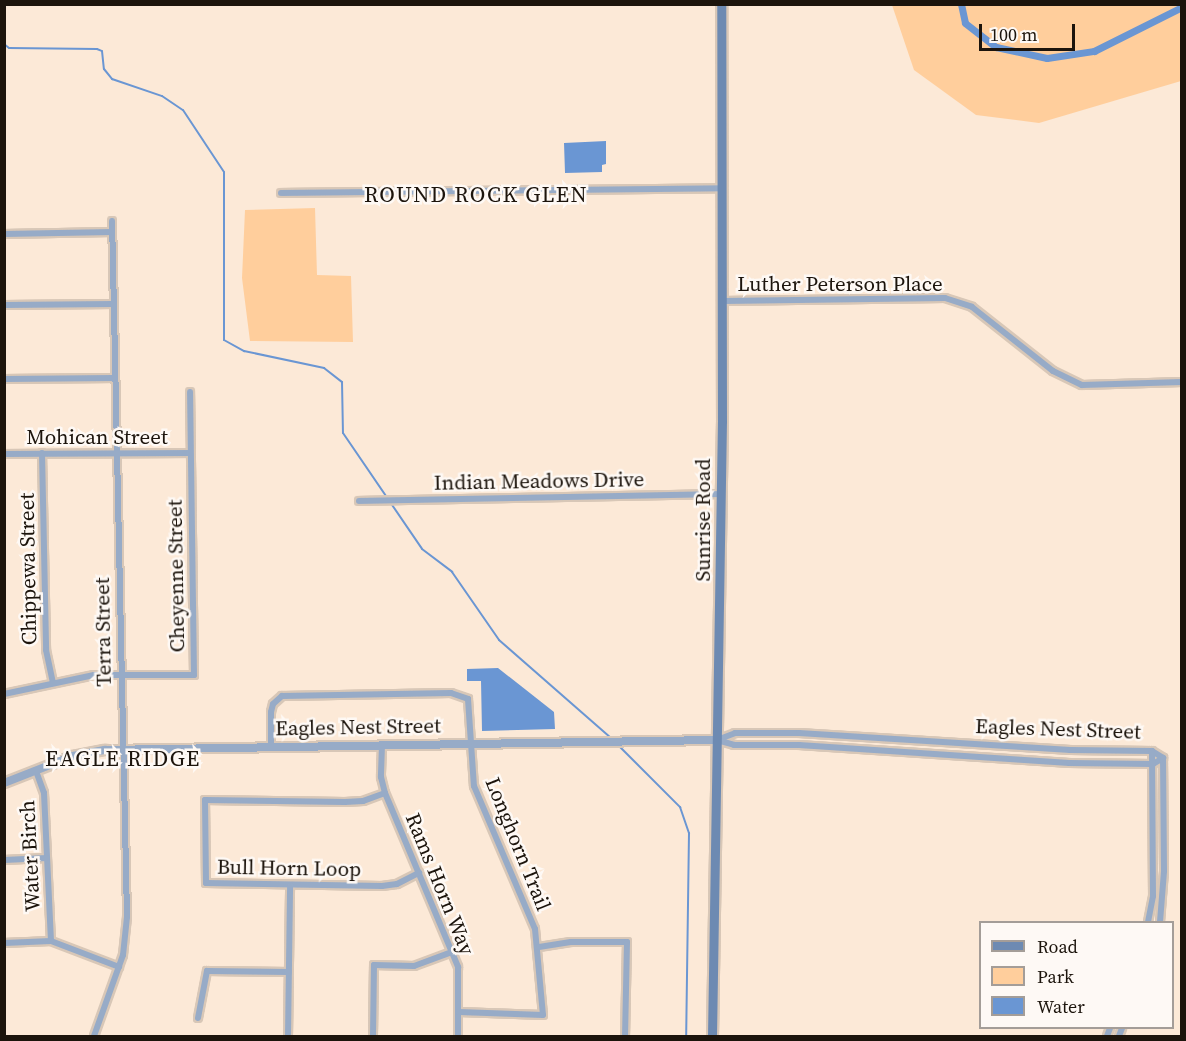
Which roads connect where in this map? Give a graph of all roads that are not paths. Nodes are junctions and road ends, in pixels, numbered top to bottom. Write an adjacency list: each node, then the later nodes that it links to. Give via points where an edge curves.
1 (722, 4): 2 (main road, Sunrise Road)
2 (723, 188): 3 (street); 7 (main road, Sunrise Road)
3 (281, 193)
4 (112, 221): 5 (street, Terra Street)
5 (112, 232): 6 (street); 8 (street, Terra Street)
6 (4, 234)
7 (723, 301): 12 (street, Luther Peterson Place, via 945,298 972,307 1053,371 1082,385); 18 (main road, Sunrise Road)
8 (114, 304): 9 (street); 10 (street, Terra Street)
9 (4, 305)
10 (115, 378): 11 (street); 14 (street, Terra Street)
11 (4, 379)
12 (1182, 382)
13 (190, 392): 16 (street, Cheyenne Street)
14 (116, 452): 15 (street, Mohican Street); 16 (street, Mohican Street); 20 (street, Terra Street)
15 (42, 453): 17 (street, Mohican Street); 21 (street, Chippewa Street, via 46,650)
16 (190, 453): 20 (street, Cheyenne Street, via 194,675)
17 (4, 454)
18 (720, 494): 19 (street, Indian Meadows Drive); 23 (main road, Sunrise Road)
19 (359, 501)
20 (120, 676): 21 (street, Cheyenne Street, via 94,675); 27 (street, Terra Street)
21 (53, 682): 22 (street, Cheyenne Street)
22 (4, 694)
23 (717, 740): 24 (street, Eagles Nest Street); 28 (street, Eagles Nest Street, via 735,733 792,732 1070,750); 30 (street, Eagles Nest Street, via 734,745); 53 (main road, Sunrise Road)
24 (471, 743): 25 (street, Eagles Nest Street); 26 (street, Longhorn Trail, via 468,699 456,693 440,693 282,696 271,712); 42 (street, Longhorn Trail, via 471,774 478,797 535,929)
25 (382, 745): 26 (street, Eagles Nest Street); 33 (street, Rams Horn Way)
26 (271, 746): 27 (street, Eagles Nest Street)
27 (124, 749): 31 (street, Eagles Nest Street, via 83,753); 44 (street, Terra Street, via 127,916)
28 (1152, 751): 29 (street, Eagles Nest Street); 30 (street)
29 (1163, 758): 30 (street, Eagles Nest Street); 39 (street, via 1164,871)
30 (1153, 764): 38 (street, via 1153,896)
31 (36, 771): 32 (street, Eagles Nest Street); 34 (street, Water Birch, via 44,793)
32 (4, 783)
33 (385, 793): 36 (street, Rams Horn Way); 37 (street, Bull Horn Loop, via 345,802 205,800 206,884)
34 (47, 858): 35 (street); 40 (street, Water Birch)
35 (4, 860)
36 (419, 873): 37 (street, Bull Horn Loop, via 382,886); 43 (street, Rams Horn Way)
37 (290, 886): 45 (street)
38 (1148, 921)
39 (1160, 921)
40 (51, 941): 41 (street); 44 (street)
41 (4, 943)
42 (539, 947): 46 (street, Longhorn Trail, via 543,1015); 52 (street, via 571,942 627,942)
43 (452, 952): 46 (street, Rams Horn Way, via 458,967); 50 (street, via 414,966 374,965)
44 (120, 967): 48 (street, Terra Street)
45 (289, 972): 47 (street, via 207,970); 49 (street)
46 (459, 1012): 51 (street, Rams Horn Way)
47 (198, 1018)
48 (94, 1036)
49 (288, 1036)
50 (373, 1036)
51 (458, 1036)
52 (625, 1036)
53 (712, 1036)

